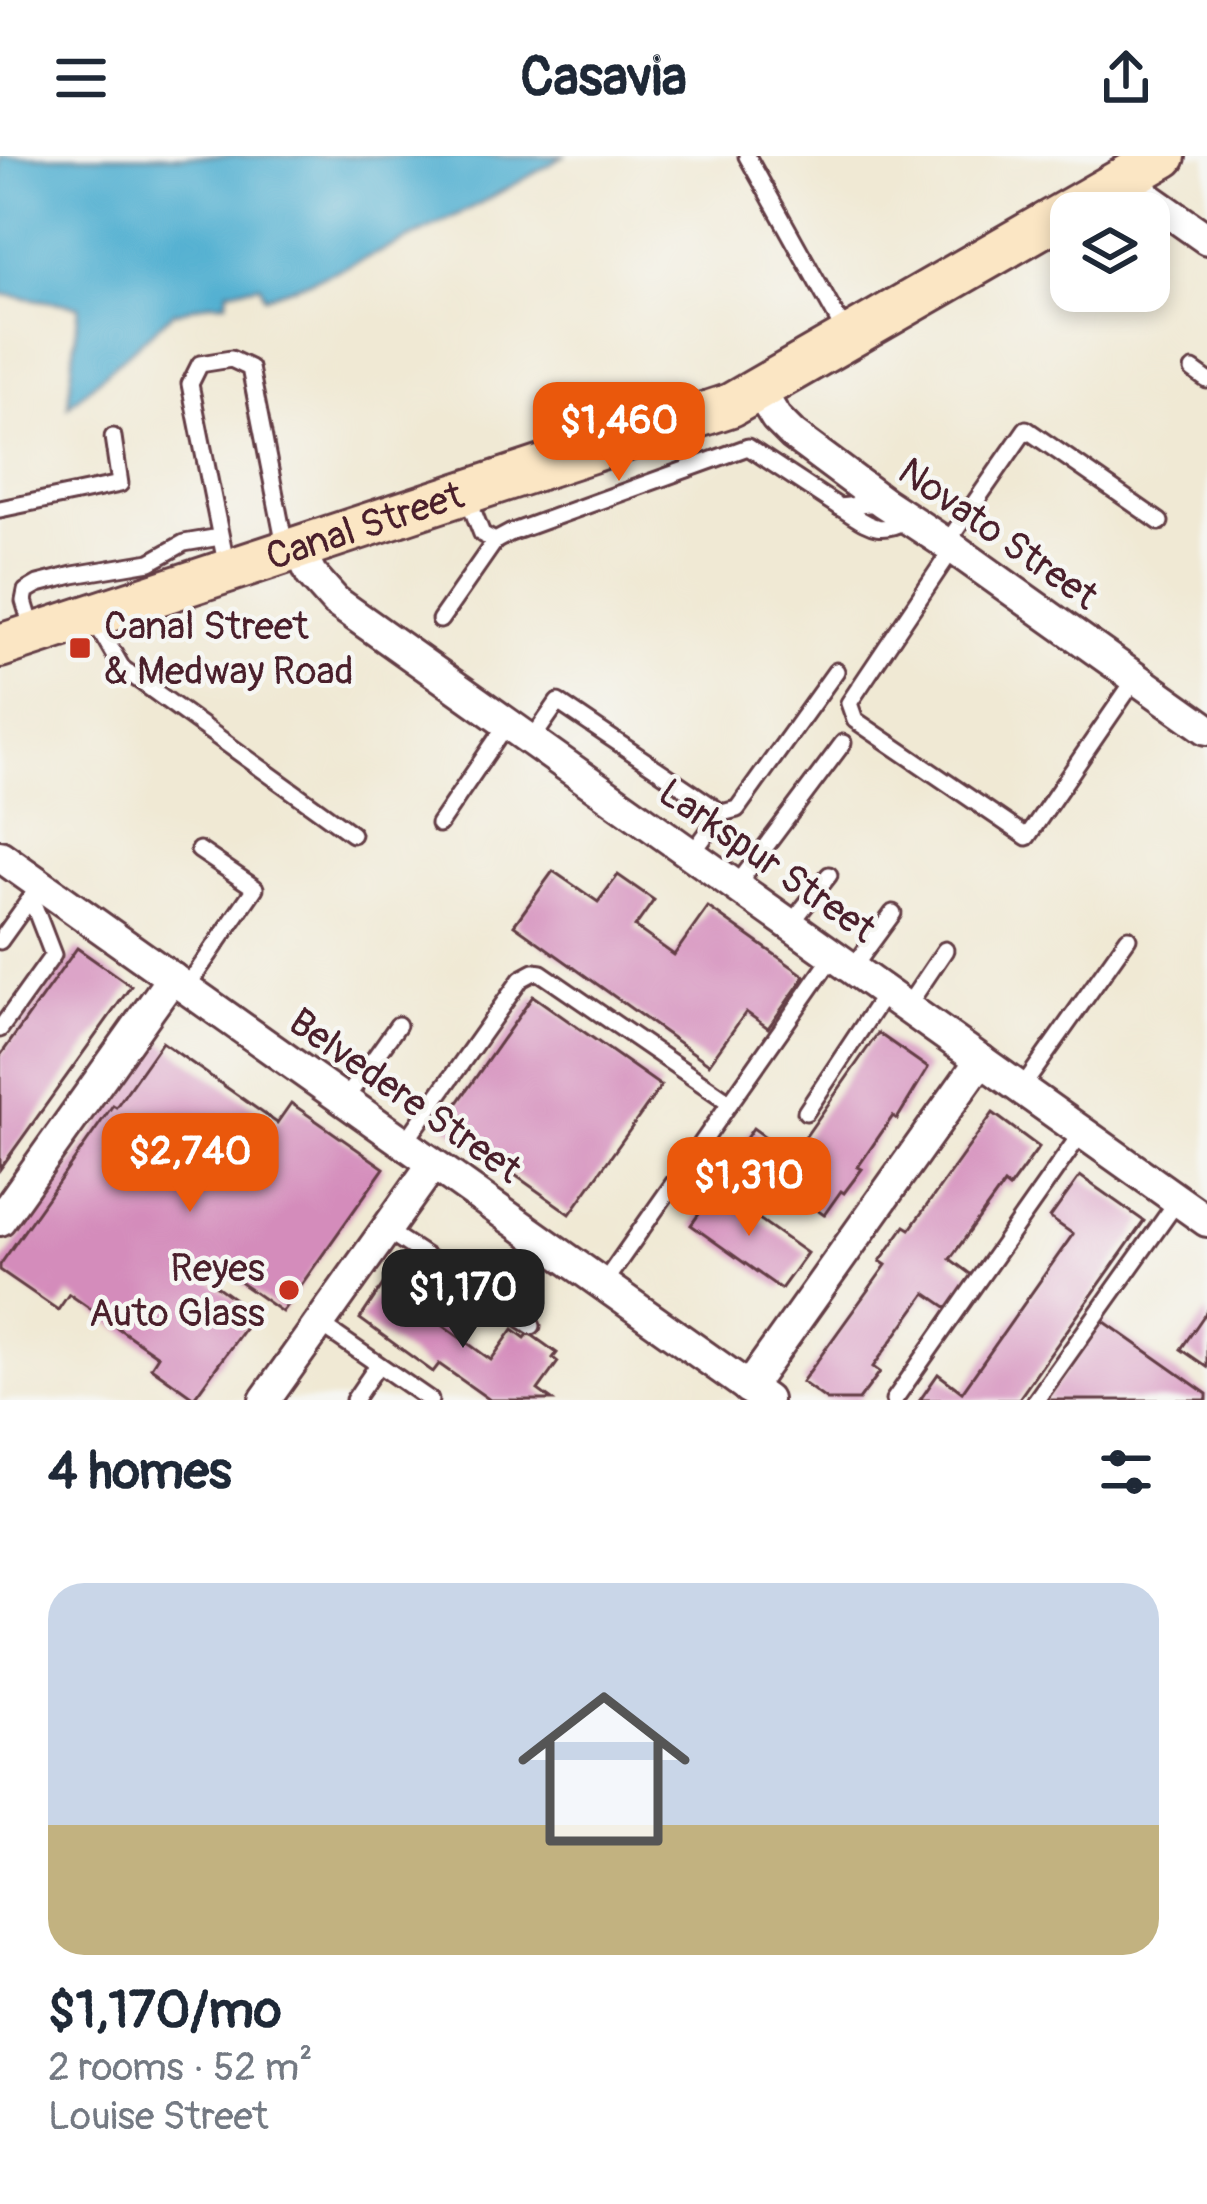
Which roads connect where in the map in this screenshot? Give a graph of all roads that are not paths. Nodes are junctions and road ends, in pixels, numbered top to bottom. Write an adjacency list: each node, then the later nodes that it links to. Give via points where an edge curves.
1 (748, 156): 5 (lane)
2 (1164, 156): 3 (street, Canal Street)
3 (1123, 180): 4 (street); 5 (street, Canal Street)
4 (1207, 239)
5 (848, 338): 6 (street, Canal Street)
6 (759, 390): 8 (street, Canal Street); 11 (street, Novato Street, via 787,429)
7 (113, 437): 10 (lane, via 120,484)
8 (466, 494): 13 (lane, via 482,534); 15 (street, Canal Street)
9 (839, 507): 11 (lane); 11 (lane, via 878,530 887,530); 13 (lane, via 748,447)
10 (0, 509)
11 (896, 511): 14 (street, Novato Street)
12 (1160, 522): 14 (lane, via 1026,428)
13 (494, 541): 18 (lane)
14 (950, 546): 21 (street, Novato Street); 21 (lane, via 849,703 856,720 1027,837)
15 (293, 550): 16 (street, Canal Street); 16 (lane, via 250,368 231,359 200,364 190,384); 23 (street, Larkspur Street, via 325,593)
16 (224, 554): 17 (street, Canal Street); 19 (lane, via 184,543 150,562 38,584 26,591)
17 (92, 616): 19 (street, Canal Street); 27 (lane, via 122,668)
18 (440, 620)
19 (17, 640)
20 (836, 671): 25 (lane, via 736,808)
21 (1136, 678): 22 (street, Novato Street)
22 (1207, 729)
23 (519, 732): 25 (lane, via 558,702); 26 (lane); 29 (street, Larkspur Street)
24 (843, 743): 32 (lane)
25 (722, 813): 29 (lane)
26 (439, 824)
27 (352, 834)
28 (199, 850): 40 (lane, via 255,888)
29 (692, 855): 32 (street, Larkspur Street)
30 (0, 856): 33 (street, Belvedere Street)
31 (829, 875): 35 (lane)
32 (736, 886): 35 (street, Larkspur Street)
33 (35, 891): 37 (lane); 40 (street, Belvedere Street); 43 (lane, via 53,955)
34 (893, 913): 39 (lane)
35 (790, 925): 39 (street, Larkspur Street)
36 (1128, 938): 45 (lane)
37 (0, 941)
38 (945, 950): 41 (lane)
39 (843, 962): 41 (street, Larkspur Street); 47 (lane)
40 (179, 983): 46 (street, Belvedere Street); 53 (street)
41 (896, 1000): 44 (street, Larkspur Street); 48 (lane)
42 (398, 1025): 46 (lane)
43 (0, 1029)
44 (981, 1060): 45 (street, Larkspur Street); 60 (street)
45 (1021, 1089): 49 (street, Larkspur Street)
46 (344, 1101): 50 (street, Belvedere Street)
47 (729, 1102): 50 (lane, via 534,972 521,979); 56 (lane)
48 (806, 1112)
49 (1082, 1132): 52 (street, Larkspur Street); 64 (lane)
50 (404, 1144): 51 (street, Belvedere Street)
51 (433, 1164): 55 (street); 56 (street, Belvedere Street)
52 (1178, 1200): 54 (street, Larkspur Street); 65 (lane)
53 (0, 1220)
54 (1207, 1221)
55 (386, 1230): 57 (street); 58 (lane)
56 (603, 1284): 60 (street, Belvedere Street)
57 (320, 1324): 59 (lane); 61 (street)
58 (532, 1326)
59 (378, 1364): 62 (lane); 63 (lane)
60 (757, 1394)
61 (266, 1400)
62 (354, 1400)
63 (430, 1400)
64 (893, 1400)
65 (1036, 1400)

